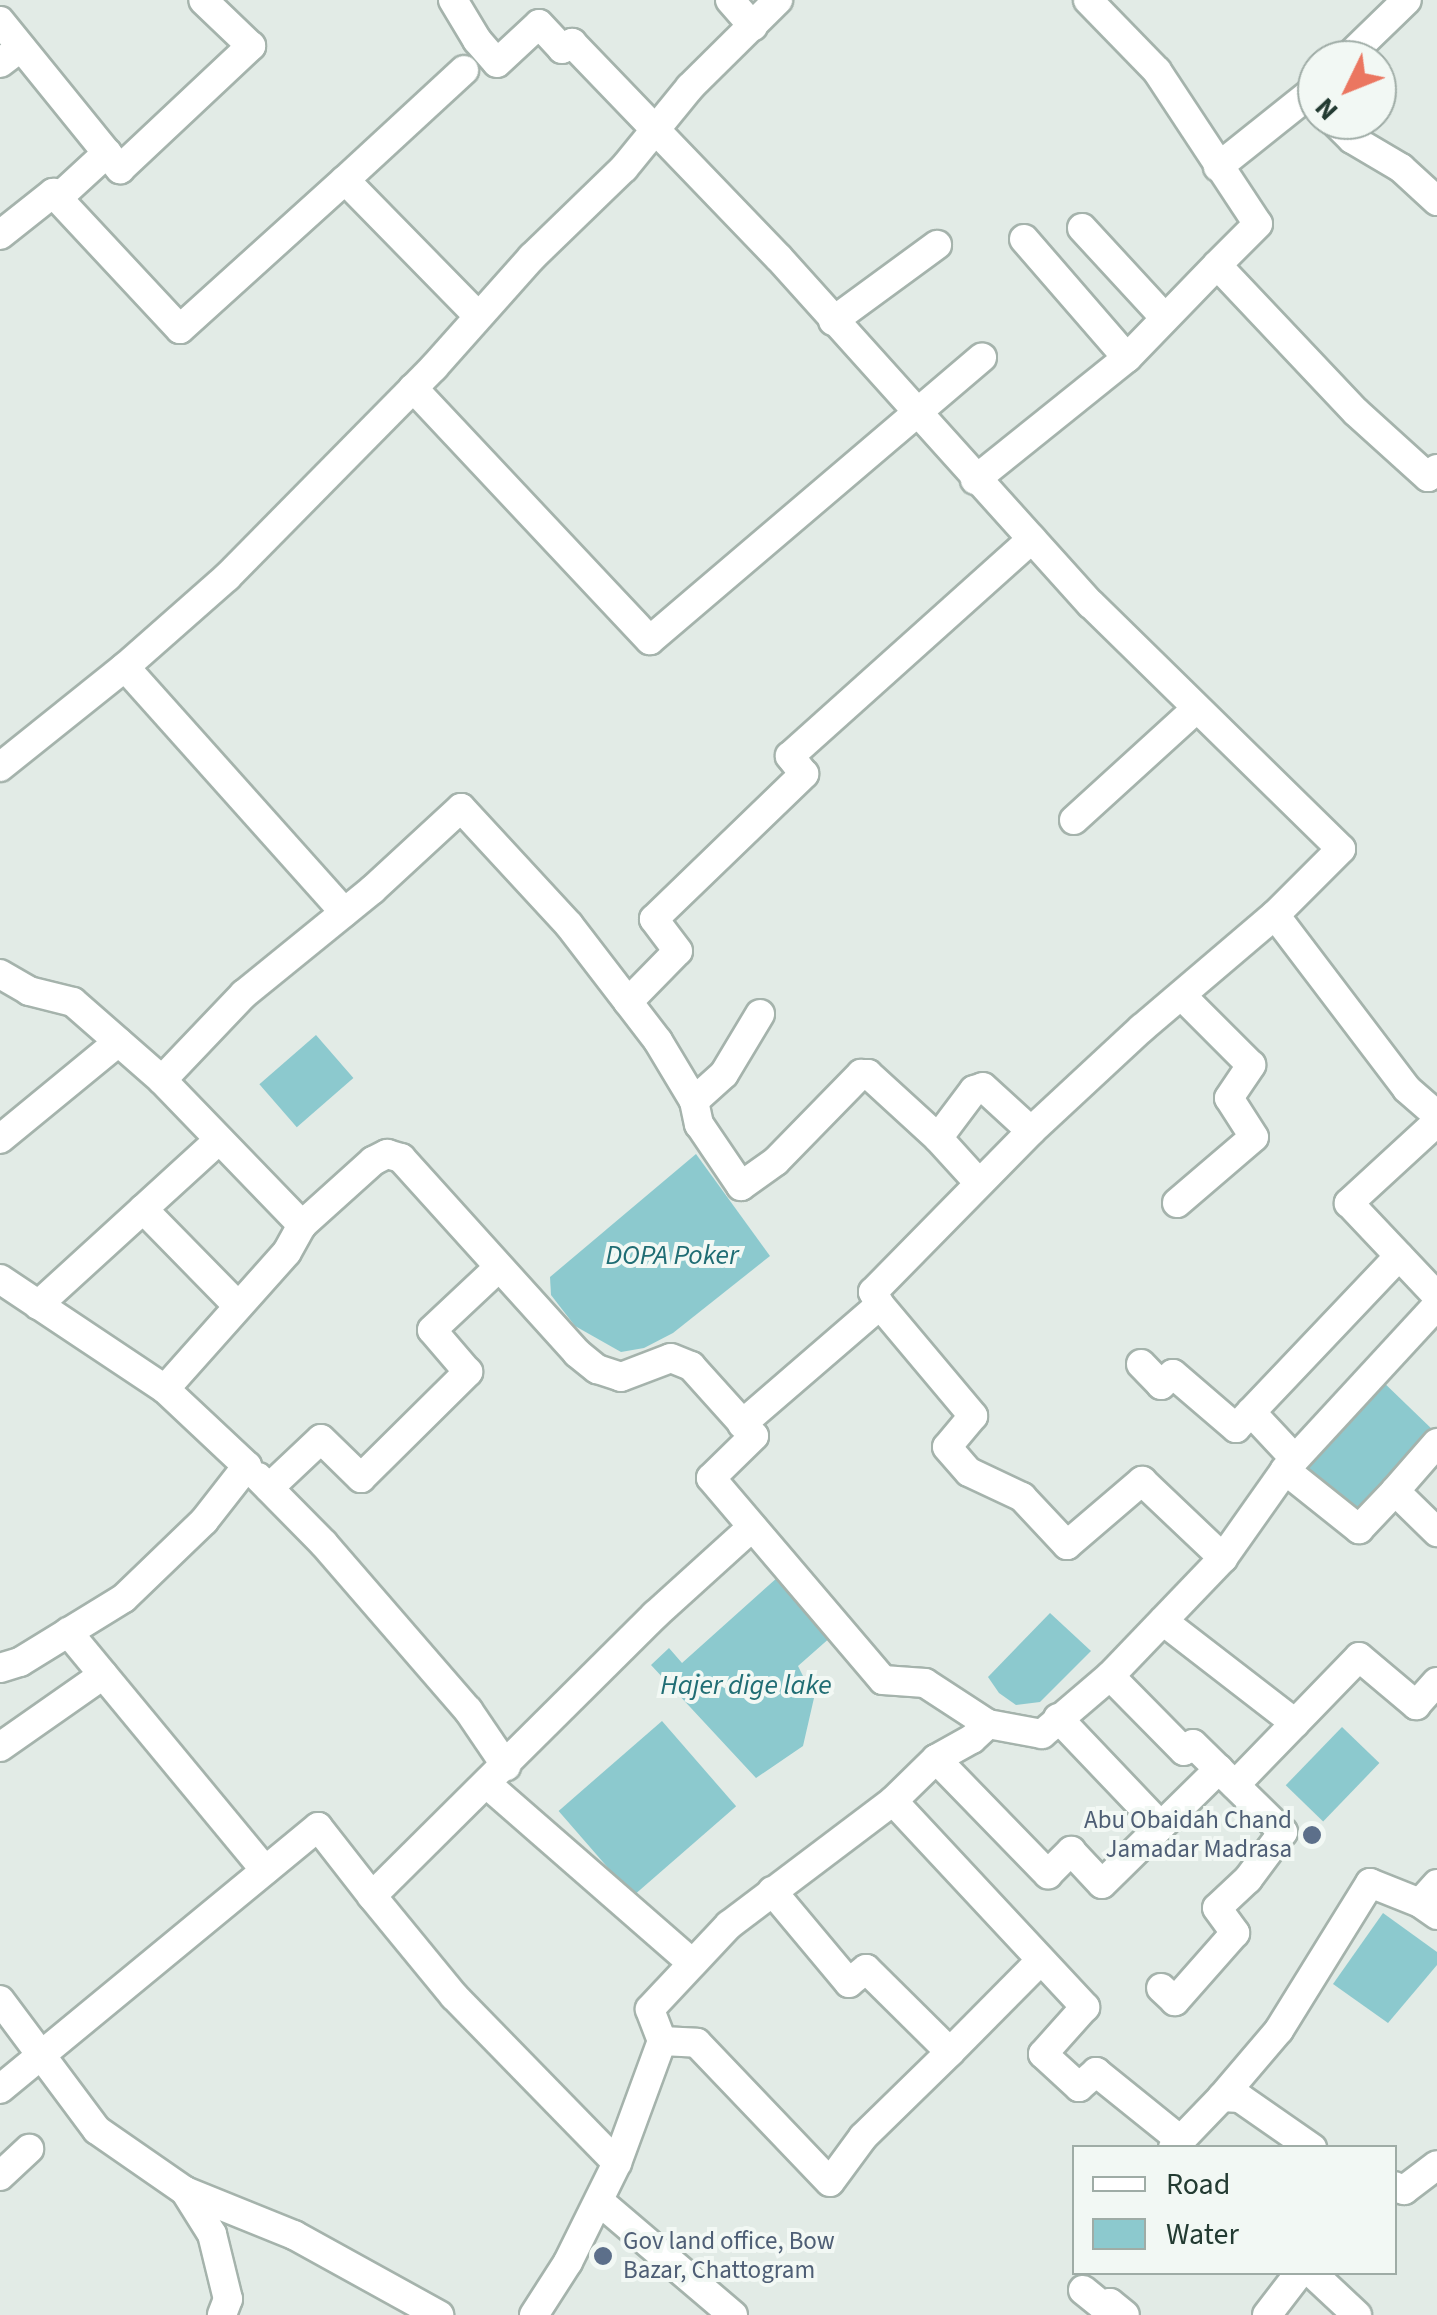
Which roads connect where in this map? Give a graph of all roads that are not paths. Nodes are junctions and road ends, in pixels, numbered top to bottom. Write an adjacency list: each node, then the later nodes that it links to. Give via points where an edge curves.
1 (203, 0): 15 (street, via 251,46 120,169)
2 (454, 0): 13 (street, via 498,64 539,24 562,50 572,43)
3 (730, 0): 8 (street)
4 (778, 0): 8 (street)
5 (1088, 0): 16 (street, via 1157,71)
6 (1407, 0): 9 (street)
7 (0, 21): 10 (street)
8 (753, 26): 13 (street)
9 (1366, 40)
10 (10, 54): 15 (street)
11 (464, 70): 17 (street)
12 (1297, 108): 16 (street)
13 (656, 128): 25 (street); 27 (street)
14 (1354, 140): 19 (street)
15 (107, 153): 18 (street)
16 (1218, 168): 24 (street, via 1258,224)
17 (346, 180): 18 (street, via 180,329); 25 (street)
18 (58, 198): 21 (street, via 53,192)
19 (1437, 200)
20 (1082, 228): 26 (street)
21 (0, 235)
22 (1024, 239): 29 (street)
23 (937, 245): 27 (street)
24 (1217, 265): 26 (street); 32 (street, via 1356,412)
25 (478, 316): 30 (street)
26 (1165, 318): 29 (street)
27 (833, 320): 31 (street)
28 (982, 357): 31 (street)
29 (1127, 358): 33 (street)
30 (413, 388): 31 (street, via 650,640); 35 (street, via 227,577)
31 (914, 413): 33 (street)
32 (1434, 477)
33 (975, 480): 34 (street)
34 (1032, 539): 36 (street); 43 (street, via 790,756 804,774 654,919 678,951)
35 (125, 667): 37 (street); 39 (street)
36 (1196, 708): 38 (street); 40 (street, via 1341,849)
37 (0, 767)
38 (1074, 820)
39 (344, 912): 43 (street, via 461,808 569,925); 46 (street, via 244,994)
40 (1275, 915): 42 (street); 48 (street, via 1406,1089)
41 (0, 974): 45 (street, via 29,991 73,1002)
42 (1184, 997): 49 (street); 54 (street, via 1251,1064 1229,1098 1254,1136)
43 (628, 1002): 47 (street)
44 (760, 1014): 47 (street, via 724,1074)
45 (118, 1042): 46 (street); 50 (street)
46 (162, 1080): 52 (street)
47 (694, 1101): 51 (street, via 698,1124 741,1186 776,1161 860,1074 868,1074)
48 (1437, 1118): 57 (street, via 1348,1204)
49 (1031, 1132): 51 (street, via 983,1087); 53 (street)
50 (0, 1138)
51 (938, 1138): 53 (street)
52 (220, 1140): 55 (street); 56 (street)
53 (979, 1184): 62 (street, via 872,1292)
54 (1177, 1203)
55 (144, 1209): 61 (street); 63 (street)
56 (302, 1225): 58 (street, via 388,1154 401,1158); 63 (street)
57 (1399, 1256): 60 (street); 67 (street)
58 (498, 1268): 68 (street, via 597,1369 621,1376 671,1358 691,1366); 72 (street, via 432,1330 468,1372 362,1478 321,1439)
59 (0, 1279): 61 (street)
60 (1437, 1296)
61 (38, 1305): 66 (street)
62 (880, 1305): 68 (street); 76 (street, via 972,1416 946,1447 969,1472 1022,1497 1067,1545 1142,1481)
63 (238, 1306): 66 (street)
64 (1431, 1322): 70 (street)
65 (1141, 1364): 67 (street, via 1160,1385 1173,1374 1236,1428)
66 (165, 1389): 71 (street)
67 (1251, 1412): 70 (street)
68 (742, 1424): 74 (street, via 754,1436 711,1478)
69 (1437, 1443): 73 (street)
70 (1290, 1465): 73 (street, via 1359,1529); 76 (street)
71 (247, 1466): 72 (street); 78 (street, via 204,1521 124,1598)
72 (268, 1488): 88 (street, via 455,1695)
73 (1395, 1491): 75 (street)
74 (752, 1527): 85 (street, via 883,1680 925,1683); 88 (street)
75 (1437, 1532)
76 (1223, 1558): 77 (street)
77 (1163, 1622): 81 (street); 84 (street)
78 (68, 1632): 79 (street); 80 (street)
79 (0, 1668)
80 (104, 1675): 86 (street); 92 (street)
81 (1110, 1676): 83 (street); 89 (street, via 1184,1752 1193,1744)
82 (1437, 1682): 84 (street, via 1416,1705 1358,1656)
83 (1058, 1718): 85 (street, via 1042,1734); 91 (street)
84 (1295, 1723): 89 (street)
85 (988, 1724): 87 (street)
86 (0, 1747)
87 (936, 1759): 90 (street); 91 (street, via 1048,1874 1070,1851 1102,1884)
88 (497, 1776): 94 (street); 97 (street)
89 (1227, 1777): 91 (street); 98 (street, via 1283,1832 1216,1908 1235,1933 1175,2001)
90 (893, 1801): 93 (street); 96 (street)
91 (1161, 1826)
92 (265, 1870): 94 (street, via 318,1828); 102 (street)
93 (772, 1891): 97 (street); 101 (street, via 849,1983 866,1969)
94 (372, 1896): 108 (street, via 454,1996)
95 (1431, 1901): 104 (street, via 1370,1883 1278,2030)
96 (1042, 1960): 101 (street); 105 (street, via 1085,2007 1043,2054 1079,2087 1096,2072)
97 (692, 1964): 100 (street, via 650,2009)
98 (1161, 1988)
99 (0, 2000): 102 (street)
100 (662, 2040): 101 (street, via 697,2043 830,2182 863,2137); 108 (street)
101 (950, 2052)
102 (38, 2056): 103 (street); 112 (street, via 97,2130)
103 (0, 2089)
104 (1222, 2097): 105 (street); 106 (street, via 1240,2098)
105 (1176, 2143)
106 (1308, 2145)
107 (29, 2148): 110 (street)
108 (618, 2163): 113 (street)
109 (1437, 2165): 111 (street, via 1404,2190)
110 (0, 2176)
111 (1397, 2187)
112 (186, 2191): 117 (street, via 212,2234 228,2299); 118 (street, via 294,2235)
113 (600, 2202): 119 (street); 120 (street)
114 (1298, 2275): 122 (street)
115 (1314, 2275): 123 (street)
116 (1082, 2293): 121 (street)
117 (222, 2315)
118 (439, 2315)
119 (534, 2315)
120 (734, 2315)
121 (1124, 2315)
122 (1266, 2315)
123 (1357, 2315)

